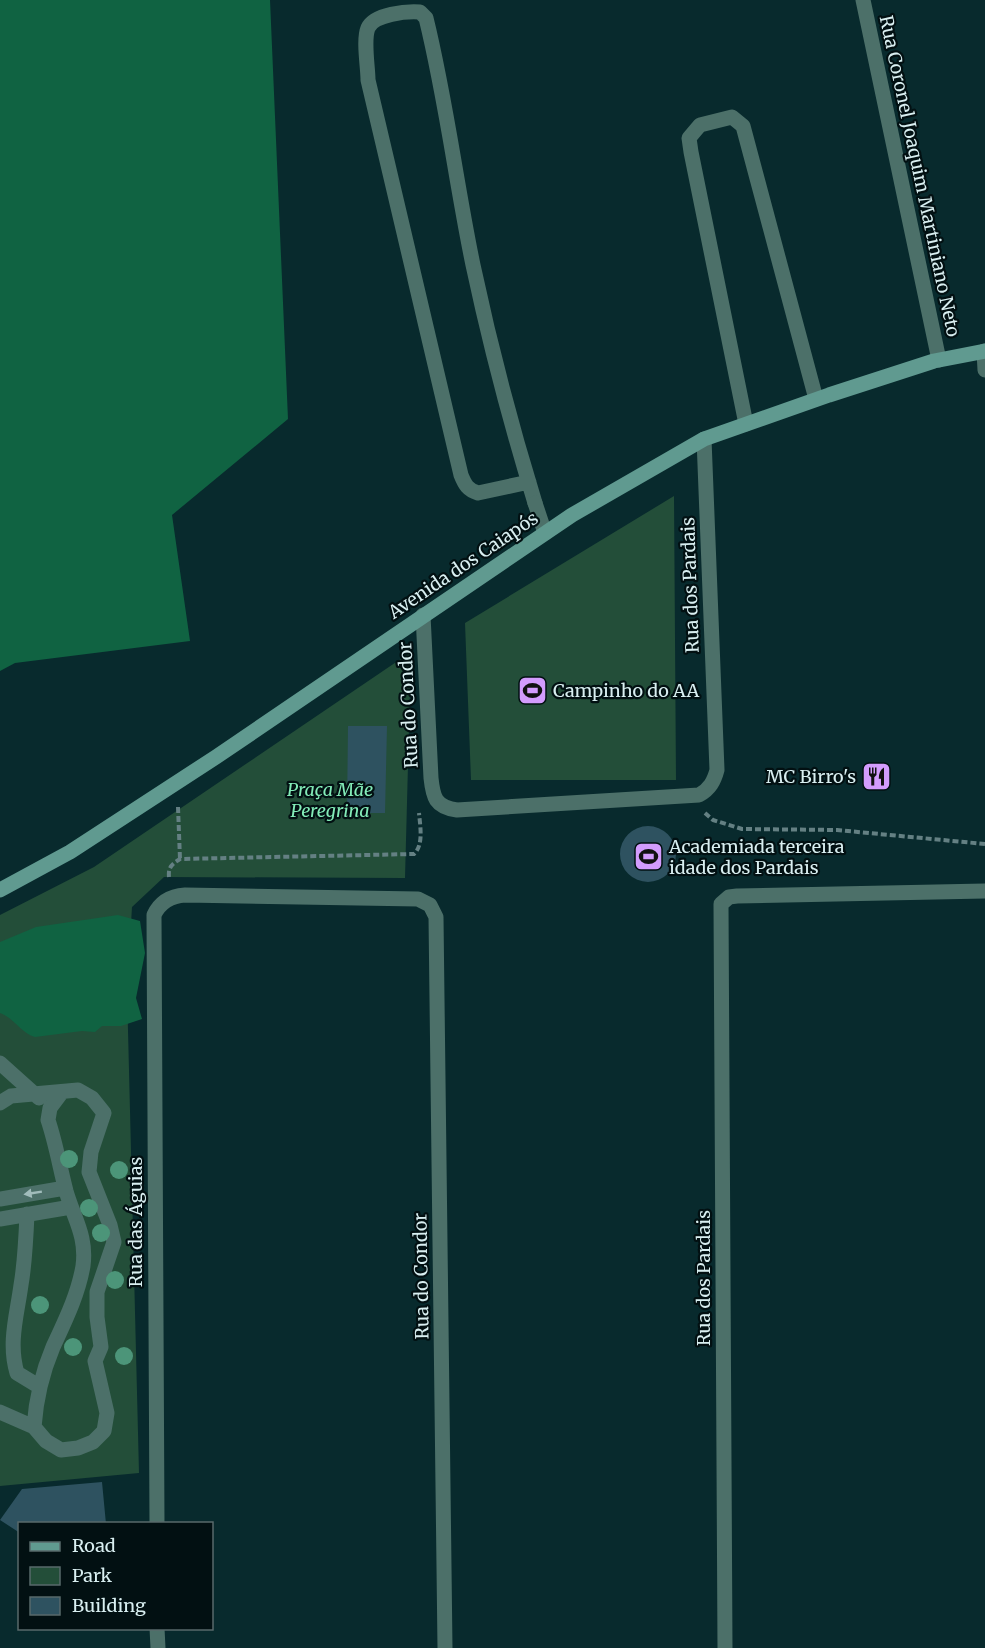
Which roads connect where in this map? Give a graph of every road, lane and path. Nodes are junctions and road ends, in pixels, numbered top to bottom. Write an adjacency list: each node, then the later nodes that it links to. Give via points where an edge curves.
1 (863, 0): 3 (street, Rua Coronel Joaquim Martiniano Neto)
2 (985, 351): 3 (main road, Avenida dos Caiapós); 4 (street)
3 (939, 360): 5 (main road, Avenida dos Caiapós)
4 (985, 370)
5 (816, 399): 6 (main road, Avenida dos Caiapós); 6 (street, via 743,126 732,117 699,125 689,138 691,152)
6 (746, 424): 7 (main road, Avenida dos Caiapós)
7 (704, 439): 9 (main road, Avenida dos Caiapós); 13 (street, Rua dos Pardais, via 717,770 711,785)
8 (529, 482): 8 (street, via 478,494 465,484 461,475 368,80 368,28 376,20 392,15 420,12 426,18 473,266); 9 (street)
9 (545, 533): 10 (main road, Avenida dos Caiapós)
10 (423, 615): 11 (main road, Avenida dos Caiapós); 12 (street, Rua do Condor)
11 (177, 782): 15 (path); 16 (main road, Avenida dos Caiapós, via 70,852)
12 (433, 793): 13 (street, via 439,804 457,810); 15 (path, via 421,798 420,843 414,854)
13 (699, 795): 14 (path, via 703,811 713,820 742,829 837,830)
14 (985, 843)
15 (180, 859): 18 (path, via 168,872)
16 (0, 890)
17 (985, 891): 36 (street, Rua dos Pardais, via 737,896 725,900 721,907)
18 (173, 896): 32 (street, Rua das Águias, via 156,910 152,920); 35 (street, Rua do Condor, via 418,899 430,905 436,917)
19 (0, 1063): 21 (street)
20 (62, 1092): 21 (street); 23 (street); 31 (street, via 78,1090 92,1098 104,1113 89,1172 114,1242 97,1292 101,1347 95,1361 107,1413 104,1431 93,1442 78,1448 61,1450)
21 (35, 1094): 22 (street, via 10,1096); 23 (street)
22 (0, 1103)
23 (50, 1108): 24 (street, via 48,1120)
24 (65, 1188): 25 (street, one-way to 25); 26 (street)
25 (0, 1199)
26 (71, 1207): 27 (street); 29 (street, via 84,1240 83,1266)
27 (27, 1214): 28 (street); 29 (street, via 12,1358 17,1373)
28 (0, 1219)
29 (40, 1387): 31 (street)
30 (0, 1412): 31 (street)
31 (34, 1427)
32 (157, 1522)
33 (158, 1630): 34 (street)
34 (158, 1648)
35 (445, 1648)
36 (724, 1648)

